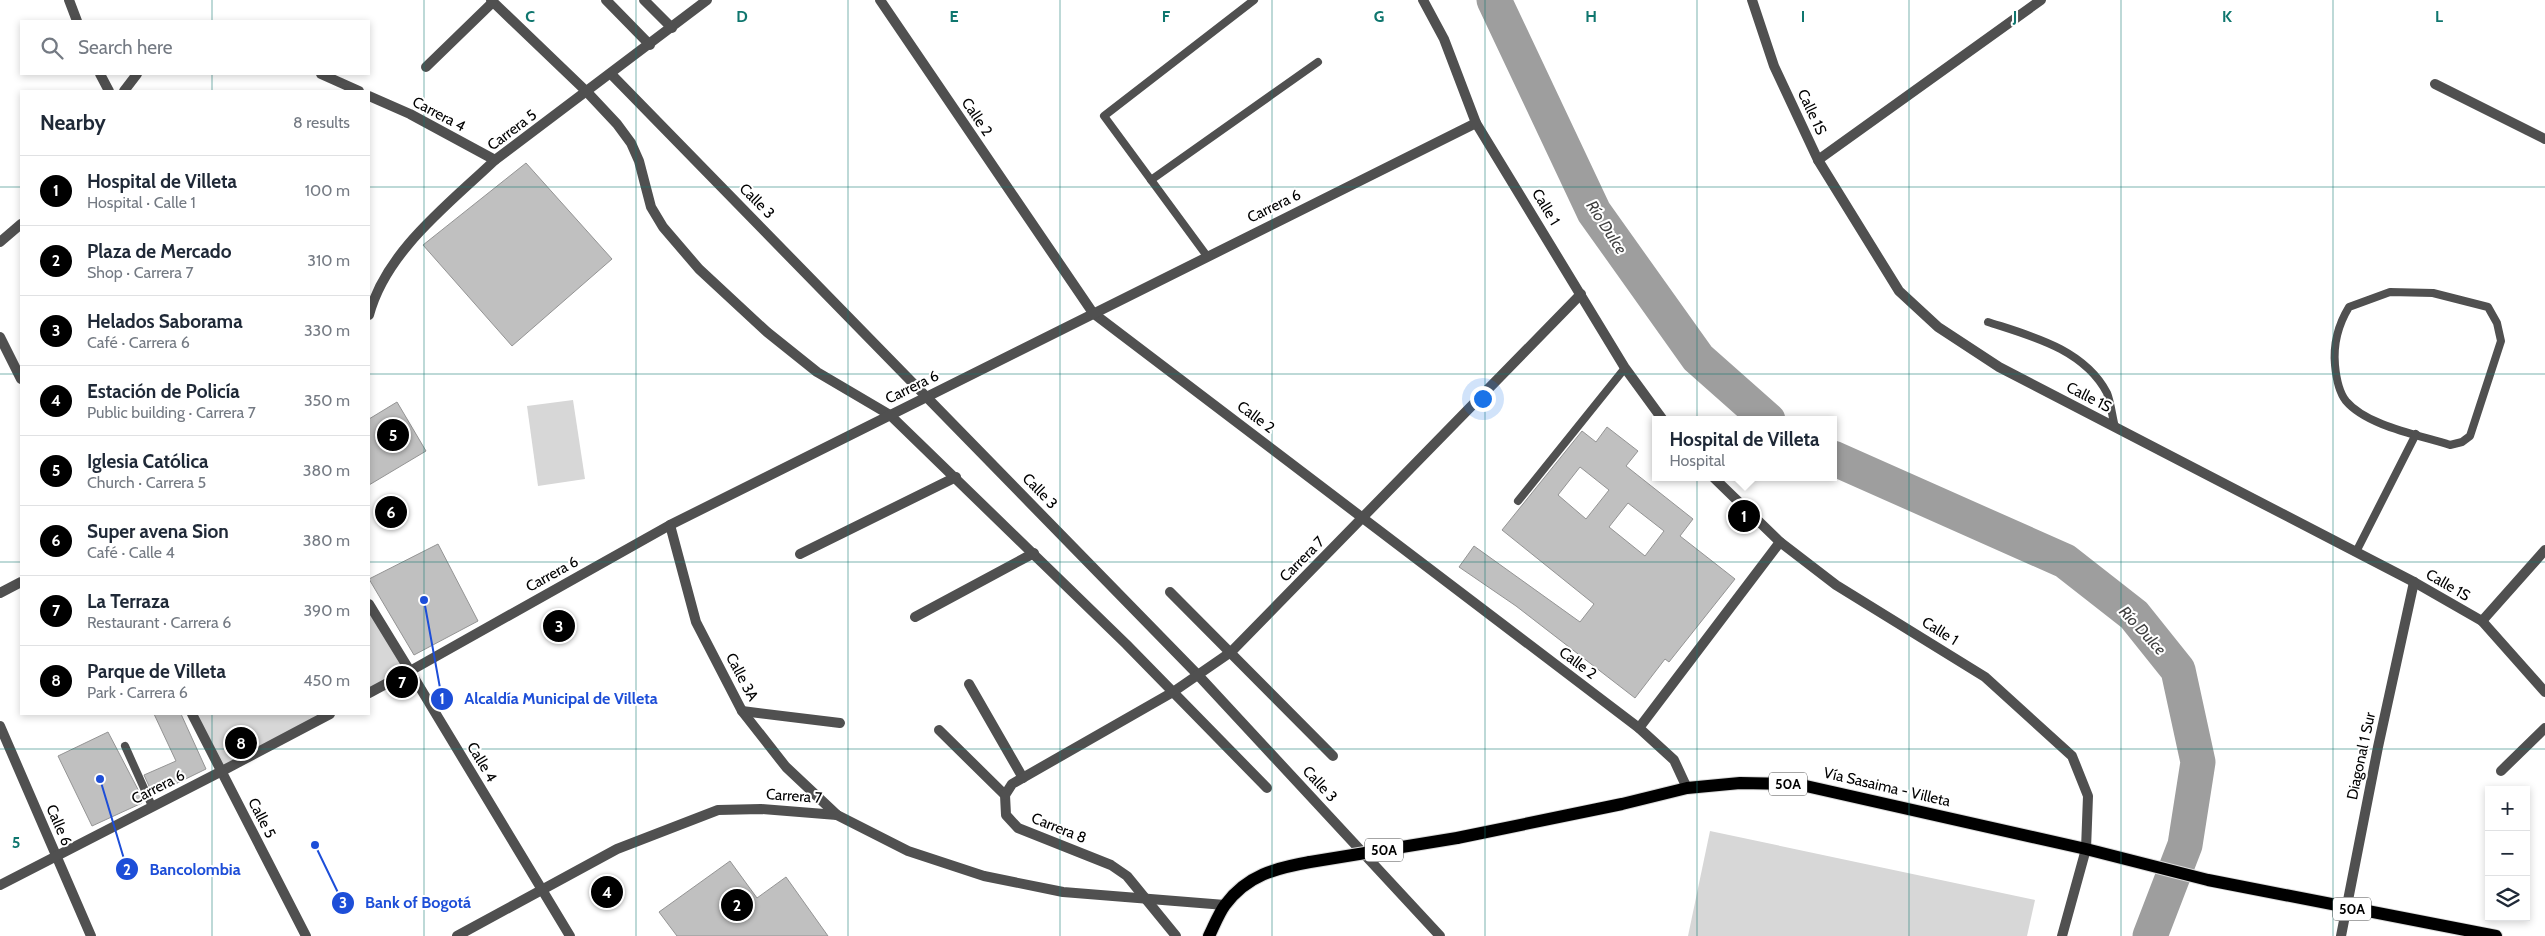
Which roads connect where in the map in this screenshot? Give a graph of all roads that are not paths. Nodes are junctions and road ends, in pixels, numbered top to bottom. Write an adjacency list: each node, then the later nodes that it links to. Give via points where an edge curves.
1 (69, 0): 11 (street)
2 (606, 0): 13 (street)
3 (644, 0): 12 (street)
4 (707, 0): 12 (street, Carrera 5)
5 (880, 0): 37 (street, Calle 2)
6 (1254, 0): 30 (lane, via 1104,116)
7 (1423, 0): 26 (street, Calle 1, via 1444,39)
8 (1752, 0): 29 (street, Calle 1S, via 1774,66)
9 (2041, 0): 29 (street)
10 (492, 1): 15 (street); 24 (street)
11 (77, 20)
12 (672, 28): 13 (street, Carrera 5)
13 (650, 45): 16 (street, Carrera 5)
14 (1318, 62): 30 (lane)
15 (426, 67)
16 (611, 74): 24 (street, Carrera 5); 42 (street, Calle 3)
17 (101, 75): 21 (street)
18 (136, 75): 22 (street)
19 (323, 75): 23 (street)
20 (2434, 84): 27 (street)
21 (108, 90)
22 (125, 90)
23 (357, 90)
24 (587, 92): 28 (street, Carrera 5); 43 (street, via 631,143 651,207 663,228 700,269 767,332 817,372)
25 (370, 96): 28 (street, Carrera 4)
26 (1476, 123): 34 (street, Carrera 6); 35 (street, Calle 1)
27 (2545, 139)
28 (495, 160): 36 (street, Carrera 5, via 424,228 395,262)
29 (1818, 160): 45 (street, Calle 1S, via 1899,291 1938,327 1999,367)
30 (1151, 180): 34 (lane)
31 (20, 225): 33 (street)
32 (20, 231): 33 (street)
33 (4, 239)
34 (1208, 256): 37 (street, Carrera 6)
35 (1581, 294): 40 (street, Calle 1); 50 (street, Carrera 7)
36 (370, 310)
37 (1093, 313): 42 (street, Carrera 6); 50 (street, Calle 2)
38 (1988, 322): 45 (lane, via 2036,337 2077,359 2096,376 2107,394)
39 (0, 337): 41 (street)
40 (1625, 368): 44 (street, Calle 1); 49 (lane)
41 (20, 377)
42 (927, 396): 43 (street, Carrera 6); 66 (street, Calle 3)
43 (890, 414): 47 (street); 51 (street, Carrera 6)
44 (1659, 416)
45 (2115, 427): 54 (street, Calle 1S)
46 (2416, 434): 46 (lane, via 2450,445 2470,436 2501,341 2497,323 2488,307 2433,293 2390,292 2349,307 2338,326 2334,359 2337,380 2345,400 2365,417); 54 (lane)
47 (956, 477): 55 (street); 56 (street)
48 (1717, 481): 52 (street, Calle 1)
49 (1518, 500)
50 (1364, 518): 64 (street, Carrera 7); 76 (street, Calle 2)
51 (670, 525): 65 (street, Carrera 6); 71 (street, Calle 3A, via 696,622)
52 (1780, 542): 76 (street); 89 (street, Calle 1, via 1836,585 1985,677 2072,756 2088,796)
53 (2545, 550): 63 (street)
54 (2356, 552): 57 (street, Calle 1S)
55 (1034, 553): 62 (street); 69 (street)
56 (800, 554)
57 (2414, 582): 63 (street, Calle 1S); 95 (street, Diagonal 1 Sur)
58 (20, 583): 60 (street)
59 (1170, 592): 64 (street)
60 (0, 593)
61 (370, 606): 65 (street, Calle 4)
62 (915, 617)
63 (2482, 621): 70 (street, Calle 1S)
64 (1231, 652): 66 (street, Carrera 7); 80 (street)
65 (410, 672): 68 (street, Carrera 6); 92 (street, Calle 4)
66 (1198, 675): 69 (street, Carrera 7); 102 (street, Calle 3)
67 (968, 684): 83 (street)
68 (370, 692)
69 (1173, 692): 83 (street, Carrera 7); 84 (street)
70 (2545, 692)
71 (742, 711): 74 (street); 88 (street, Calle 3A, via 786,766)
72 (193, 715): 81 (street, Calle 5)
73 (328, 715): 81 (street, Carrera 6)
74 (840, 723)
75 (0, 726): 90 (street, Calle 6)
76 (1640, 728): 85 (street, Calle 2, via 1674,760)
77 (2545, 728): 82 (street)
78 (938, 730): 86 (street)
79 (125, 746): 87 (lane)
80 (1333, 756)
81 (222, 771): 87 (street, Carrera 6); 97 (street, Calle 5)
82 (2501, 771)
83 (1023, 778): 86 (street, Carrera 7, via 1012,784)
84 (1267, 788)
85 (1687, 788): 89 (main road, Vía Sasaima - Villeta / 50A, via 1740,782 1796,784); 94 (main road, Vía Sasaima - Villeta / 50A, bridge, via 1457,838 1277,867 1246,883)
86 (1005, 795): 93 (street, Carrera 8, via 1006,815 1018,828 1111,865 1127,876)
87 (152, 806): 90 (street, Carrera 6)
88 (837, 815): 92 (street, Carrera 7, via 761,809 718,810 617,849); 93 (street, Carrera 7, via 908,851 984,876 1063,892)
89 (2086, 849): 95 (main road, Vía Sasaima - Villeta / 50A, via 2208,880); 103 (street, Calle 1)
90 (56, 856): 91 (street, Carrera 6); 96 (street, Calle 6)
91 (0, 885)
92 (542, 891): 98 (street, Carrera 7); 99 (street, Calle 4)
93 (1143, 897): 94 (street, Carrera 7); 100 (street)
94 (1225, 905): 101 (main road, Vía Sasaima - Villeta / 50A)
95 (2346, 908): 104 (street, Diagonal 1 Sur); 105 (main road, Vía Sasaima - Villeta / 50A)
96 (91, 936)
97 (306, 936)
98 (457, 936)
99 (570, 936)
100 (1176, 936)
101 (1210, 936)
102 (1440, 936)
103 (2062, 936)
104 (2341, 936)
105 (2496, 936)

